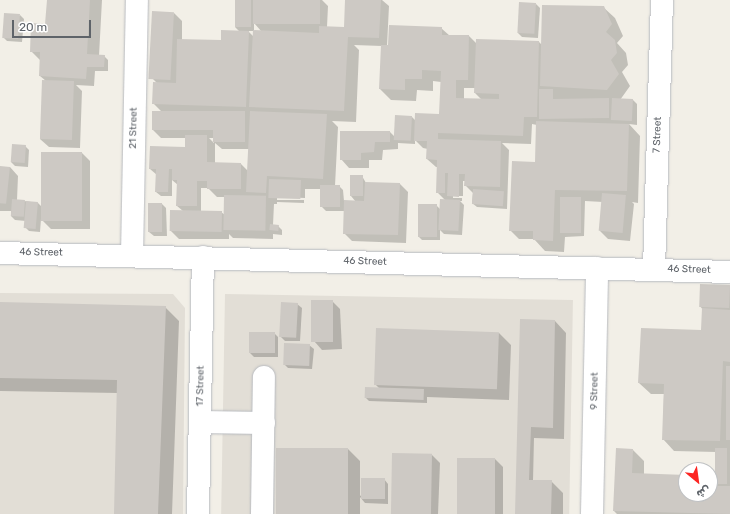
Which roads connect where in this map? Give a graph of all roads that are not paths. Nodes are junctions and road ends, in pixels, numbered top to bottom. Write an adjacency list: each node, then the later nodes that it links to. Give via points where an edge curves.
1 (137, 0): 4 (street, 21 Street)
2 (662, 0): 7 (street, 7 Street)
3 (0, 253): 4 (street, 46 Street)
4 (132, 255): 5 (street, 46 Street)
5 (203, 257): 6 (street, 46 Street); 10 (street, 17 Street)
6 (597, 268): 7 (street, 46 Street); 14 (street, 9 Street)
7 (654, 270): 8 (street, 46 Street)
8 (730, 272)
9 (264, 376): 11 (street)
10 (200, 422): 11 (street); 12 (street, 17 Street)
11 (264, 423): 13 (street)
12 (198, 514)
13 (262, 514)
14 (592, 514)

